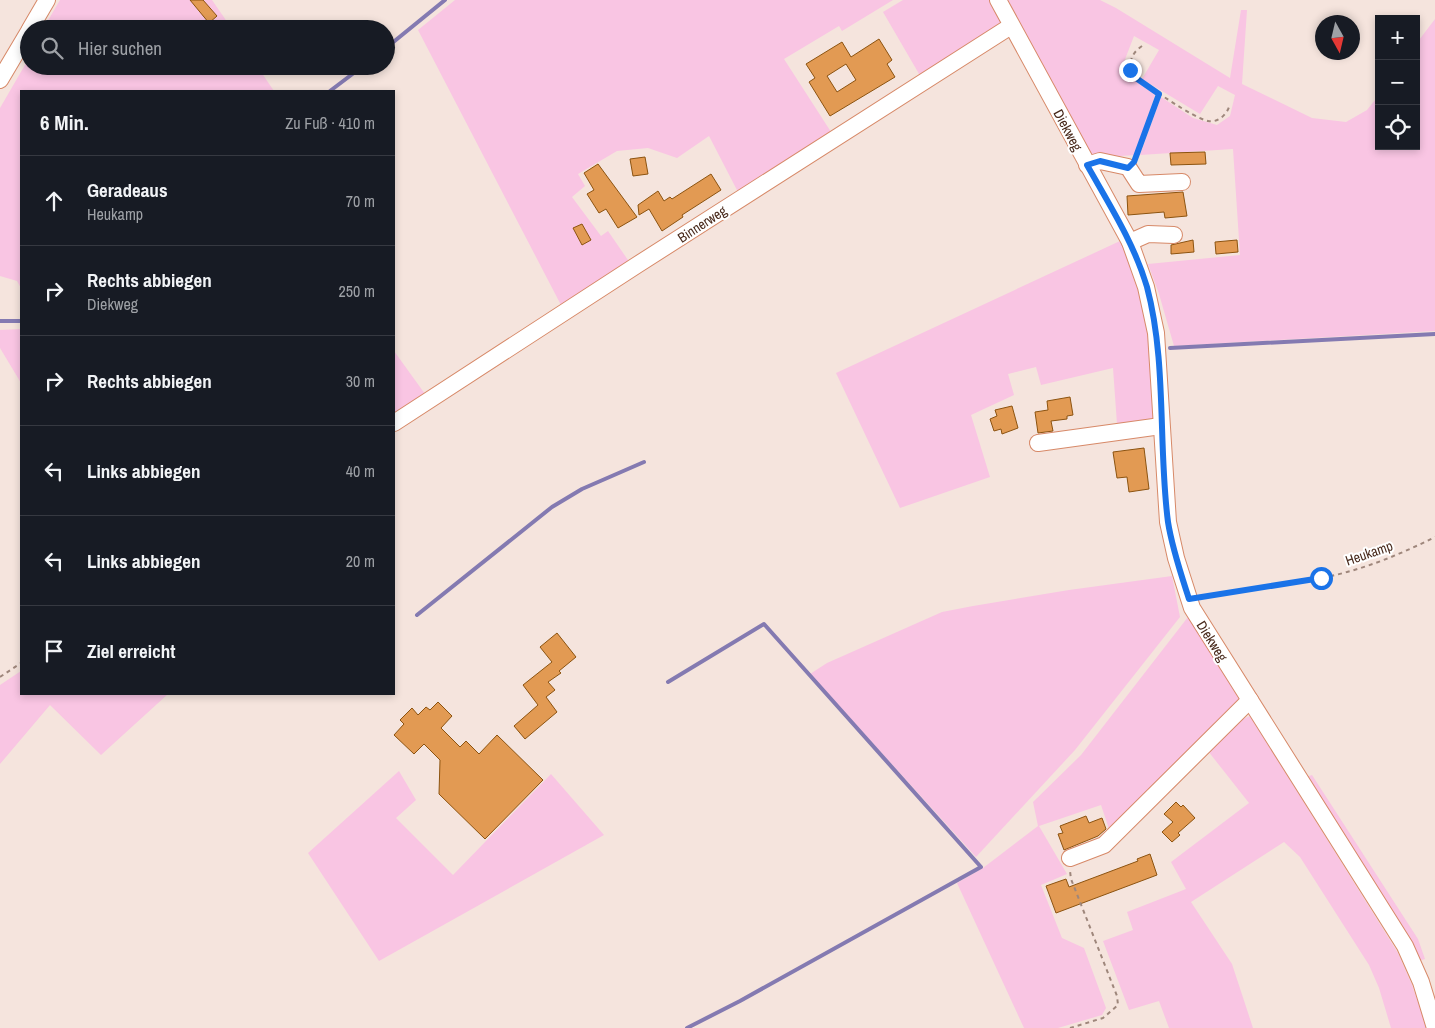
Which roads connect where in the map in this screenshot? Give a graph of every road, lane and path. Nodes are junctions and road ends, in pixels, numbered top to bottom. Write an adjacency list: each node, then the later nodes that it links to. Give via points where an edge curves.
1 (47, 0): 3 (street)
2 (998, 0): 4 (street, Diekweg)
3 (35, 20)
4 (1011, 26): 10 (street, Diekweg); 15 (street, Binnerweg)
5 (20, 46): 7 (street)
6 (1142, 46): 8 (path, via 1133,52 1130,70)
7 (0, 80)
8 (1159, 94): 9 (path, via 1208,121 1226,115); 11 (path, via 1134,162)
9 (1229, 107)
10 (1087, 165): 11 (street, via 1100,161); 14 (street, Diekweg)
11 (1128, 168): 12 (street, via 1139,184)
12 (1182, 182)
13 (1174, 235): 14 (street, via 1148,234)
14 (1130, 242): 16 (street, Diekweg, via 1146,287 1156,333)
15 (395, 422)
16 (1162, 426): 17 (street); 19 (street, Diekweg, via 1168,522)
17 (1038, 443)
18 (1435, 537): 19 (path, Heukamp, via 1405,552 1348,572)
19 (1189, 599): 22 (street, Diekweg)
20 (20, 664): 21 (path)
21 (0, 677)
22 (1250, 700): 23 (street, via 1104,845); 25 (street, Diekweg, via 1405,946)
23 (1070, 858): 24 (path, via 1071,879 1118,1005 1103,1018)
24 (1070, 1028)
25 (1435, 1028)

